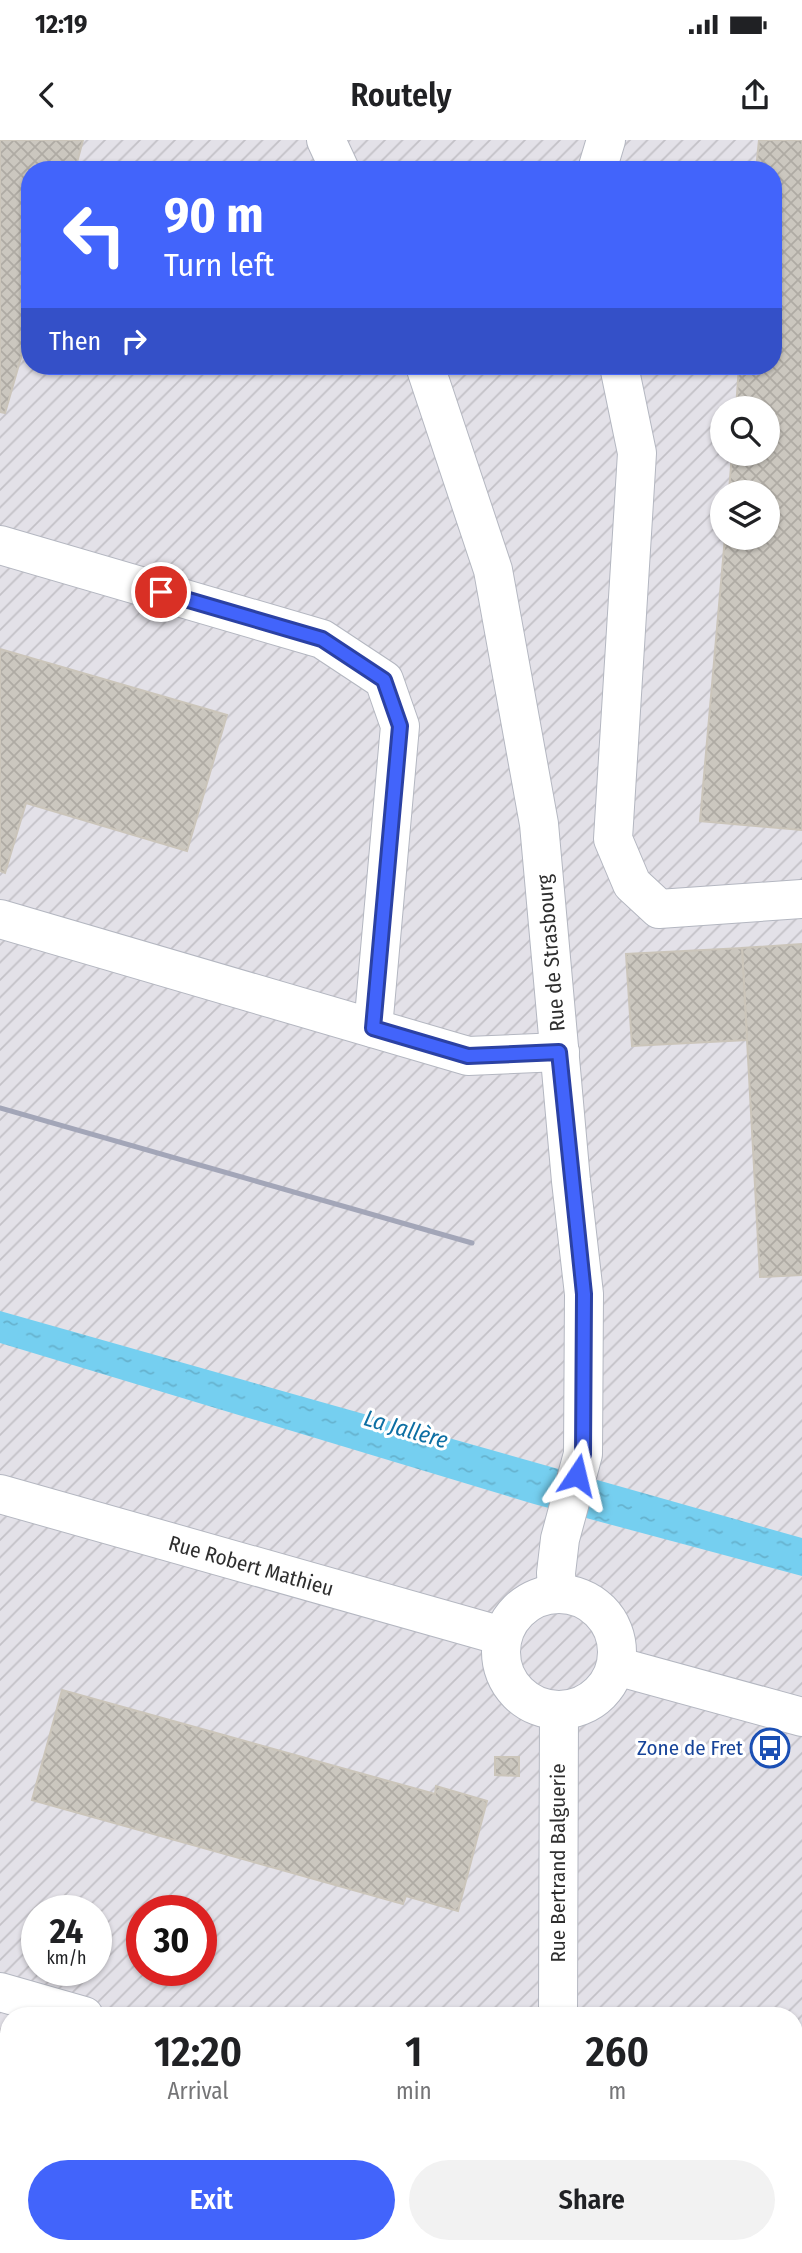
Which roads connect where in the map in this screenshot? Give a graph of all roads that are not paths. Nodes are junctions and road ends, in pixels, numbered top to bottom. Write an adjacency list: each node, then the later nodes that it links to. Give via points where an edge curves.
1 (326, 140): 3 (street)
2 (607, 140): 4 (street)
3 (336, 161)
4 (600, 161)
5 (428, 375): 11 (street, Rue de Strasbourg, via 493,570 539,824)
6 (621, 375): 8 (street, via 637,453 613,839 632,884 659,909)
7 (0, 545): 10 (street, via 322,639 384,680 400,726)
8 (802, 899)
9 (0, 919): 10 (street)
10 (373, 1028): 11 (street, via 468,1056)
11 (559, 1052): 13 (street, Rue de Strasbourg, via 584,1294 583,1454 559,1539)
12 (0, 1494): 14 (street, Rue Robert Mathieu)
13 (557, 1593): 14 (street, via 523,1606); 15 (street, via 591,1603 605,1615 617,1648)
14 (502, 1636): 16 (street, via 500,1654 512,1687 541,1707)
15 (615, 1666): 16 (street, via 608,1684 595,1698); 17 (street)
16 (559, 1710): 20 (street, Rue Bertrand Balguerie)
17 (802, 1717)
18 (0, 1992): 19 (street)
19 (52, 2007)
20 (558, 2007)

